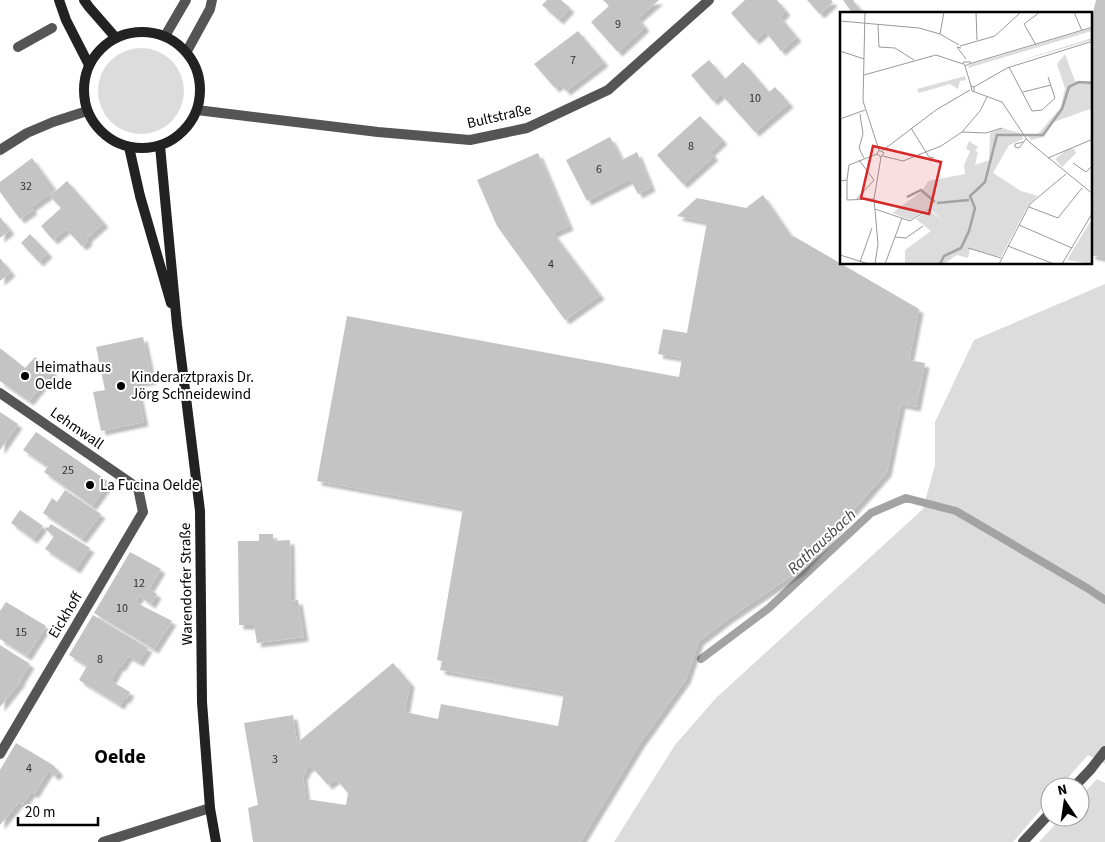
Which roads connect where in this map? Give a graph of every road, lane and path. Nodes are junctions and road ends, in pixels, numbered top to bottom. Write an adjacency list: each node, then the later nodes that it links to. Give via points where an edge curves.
1 (60, 0): 11 (main road, via 66,20)
2 (84, 0): 8 (main road)
3 (186, 0): 7 (street)
4 (212, 0): 10 (street)
5 (709, 0): 12 (street, Bultstraße, via 608,90 527,128 470,140)
6 (52, 28): 9 (street)
7 (165, 36): 8 (main road, via 132,32); 10 (main road)
8 (116, 38): 11 (main road, via 101,49)
9 (18, 47)
10 (187, 52): 12 (main road, via 199,75)
11 (89, 65): 13 (main road, via 84,88)
12 (197, 110): 14 (main road, via 189,125 176,138)
13 (87, 111): 15 (main road, via 104,134); 16 (street, via 27,133)
14 (160, 146): 15 (main road); 17 (main road, Warendorfer Straße)
15 (129, 147): 17 (main road, Warendorfer Straße)
16 (0, 150)
17 (178, 326): 23 (main road, Warendorfer Straße, via 200,511 202,702)
18 (0, 393): 19 (street, Lehmwall)
19 (138, 488): 21 (street, Eickhoff, via 143,512)
20 (1105, 752): 22 (street)
21 (0, 754)
22 (1083, 777)
23 (210, 808): 25 (street); 26 (main road, Warendorfer Straße)
24 (1040, 824): 27 (street)
25 (103, 842)
26 (216, 842)
27 (1023, 842)

